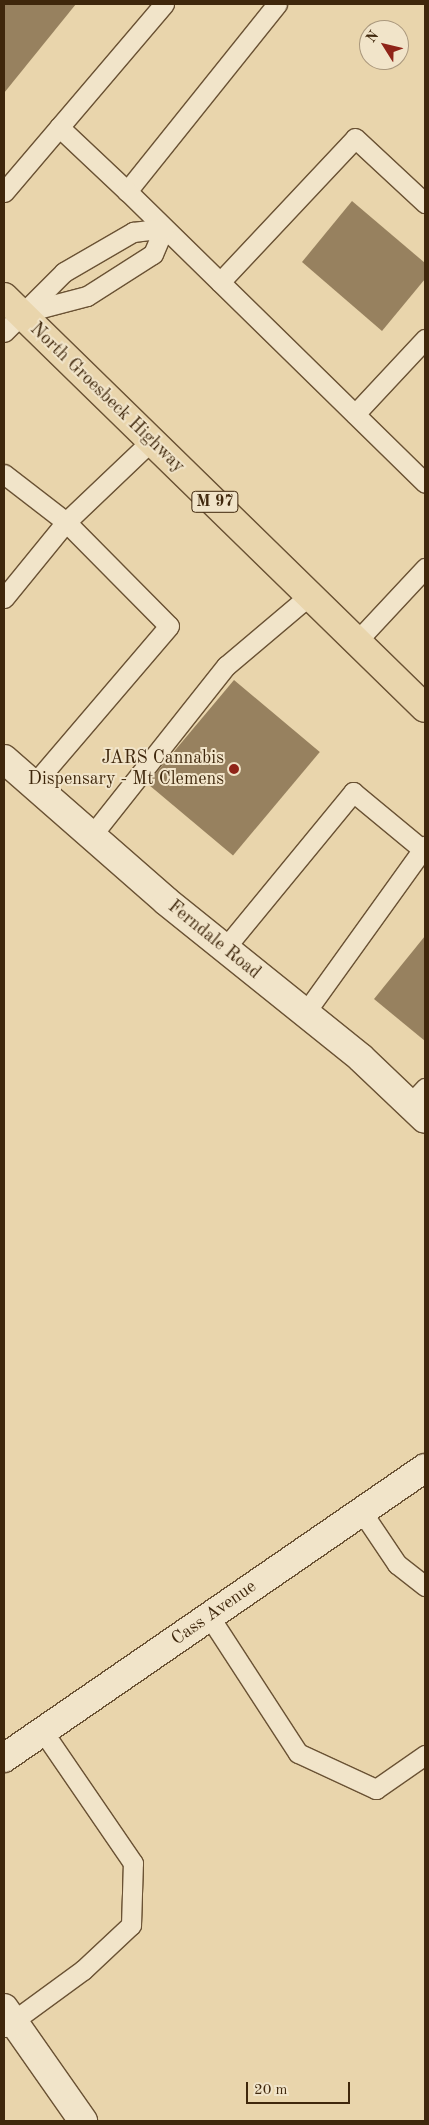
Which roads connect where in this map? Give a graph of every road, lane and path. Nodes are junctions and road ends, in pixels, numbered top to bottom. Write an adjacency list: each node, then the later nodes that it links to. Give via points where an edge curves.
1 (164, 4): 3 (lane)
2 (278, 4): 4 (lane)
3 (59, 127): 4 (lane); 5 (lane)
4 (127, 191): 7 (lane)
5 (4, 192)
6 (425, 203): 8 (lane, via 355,138)
7 (164, 228): 8 (lane); 9 (lane, via 133,232 64,272); 9 (lane, via 153,254 87,296)
8 (220, 282): 11 (lane)
9 (9, 314): 12 (main road, North Groesbeck Highway / M 97)
10 (425, 339): 11 (lane)
11 (355, 414): 14 (lane)
12 (151, 441): 15 (lane); 17 (main road, North Groesbeck Highway / M 97)
13 (4, 474): 15 (lane)
14 (425, 483)
15 (66, 522): 18 (lane); 22 (lane, via 169,626)
16 (425, 568): 19 (lane)
17 (310, 595): 19 (main road, North Groesbeck Highway / M 97); 23 (lane, via 226,666)
18 (4, 598)
19 (357, 641): 20 (main road, North Groesbeck Highway / M 97)
20 (425, 708)
21 (4, 759): 22 (street, Ferndale Road)
22 (34, 784): 23 (street, Ferndale Road)
23 (92, 836): 25 (street, Ferndale Road)
24 (424, 848): 25 (lane, via 353,792); 26 (lane)
25 (225, 948): 26 (street, Ferndale Road)
26 (305, 1013): 27 (street, Ferndale Road)
27 (420, 1103)
28 (425, 1468): 29 (street, Cass Avenue)
29 (362, 1512): 30 (lane, via 397,1564); 31 (street, Cass Avenue)
30 (425, 1586)
31 (209, 1616): 32 (street, Cass Avenue); 33 (lane, via 298,1753 376,1789)
32 (44, 1733): 34 (street, Cass Avenue); 35 (lane, via 133,1863 131,1925 82,1970)
33 (425, 1755)
34 (4, 1758)
35 (7, 2019): 36 (street)
36 (83, 2121)

